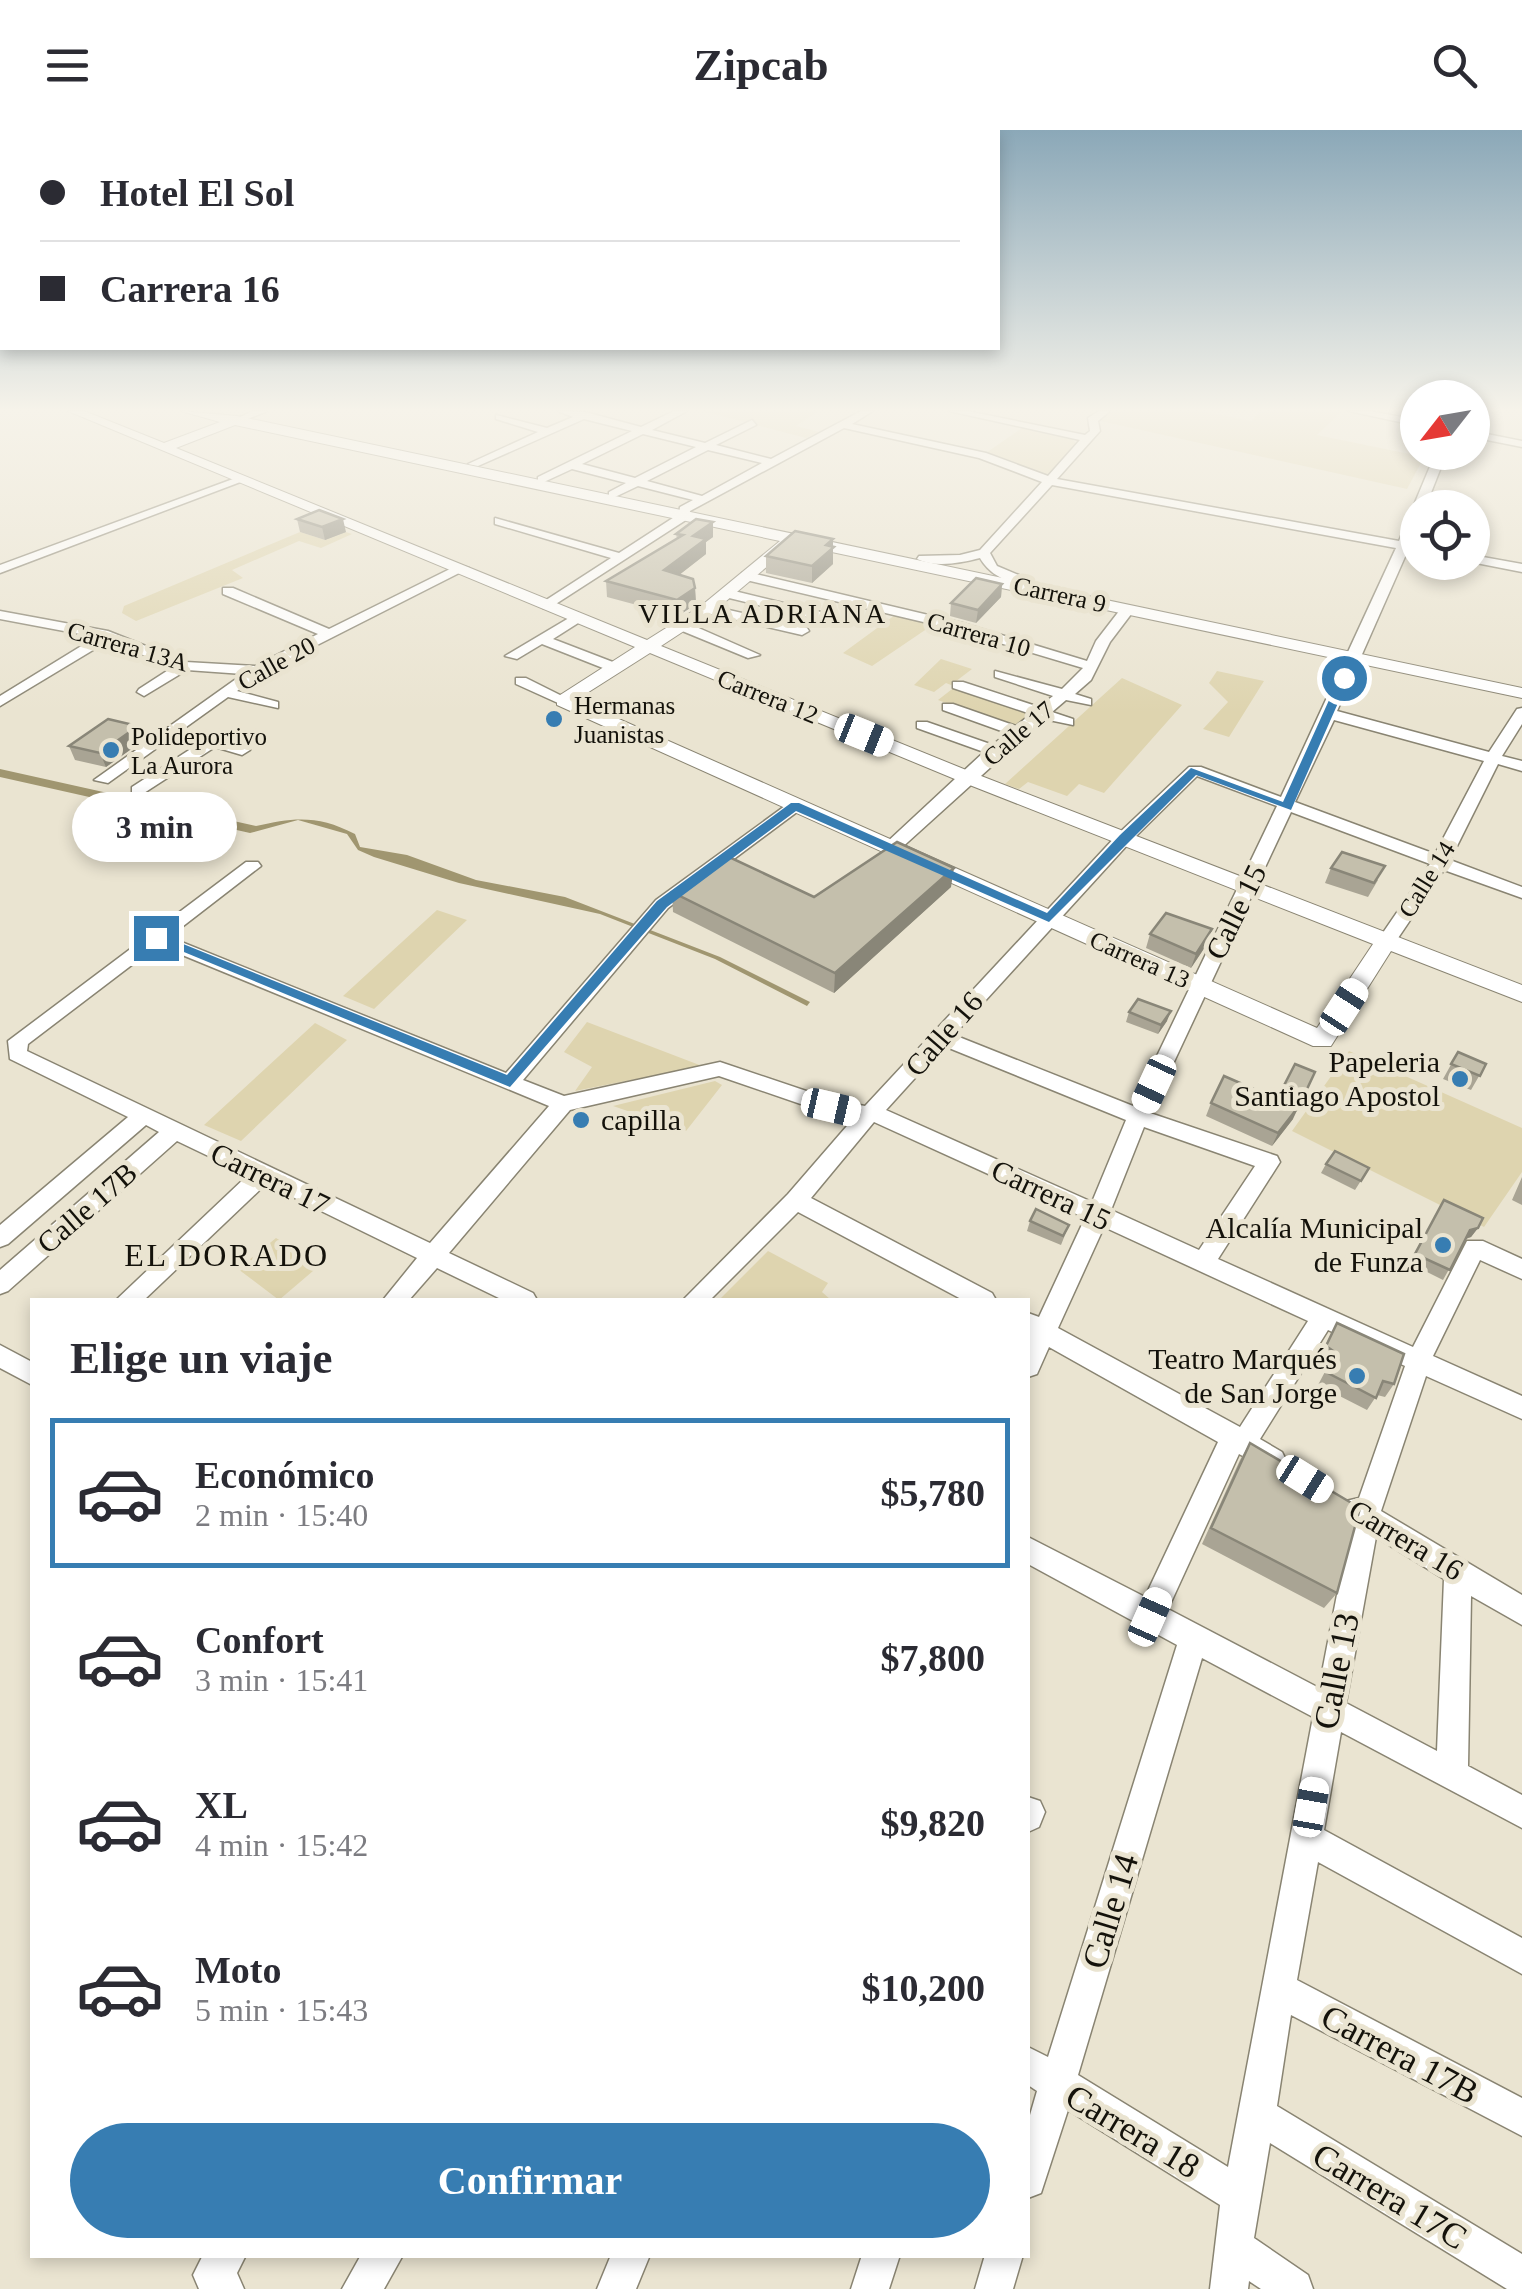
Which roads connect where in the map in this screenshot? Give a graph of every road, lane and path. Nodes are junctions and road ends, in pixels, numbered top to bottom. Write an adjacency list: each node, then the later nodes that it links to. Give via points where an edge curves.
1 (152, 512): 15 (street)
2 (319, 512): 13 (main road, Carrera 12)
3 (684, 512): 7 (main road, Carrera 9); 11 (street); 12 (main road, Carrera 9)
4 (1024, 512): 9 (street)
5 (1216, 512): 8 (street)
6 (498, 522): 11 (street)
7 (793, 537): 17 (main road); 22 (main road, Carrera 9)
8 (1400, 545)
9 (984, 554): 12 (street); 18 (street, via 992,568)
10 (1490, 556): 14 (street)
11 (620, 557): 21 (street)
12 (923, 560): 18 (main road, Carrera 9)
13 (463, 568): 21 (main road, Carrera 12); 29 (street, Calle 20)
14 (1522, 568)
15 (0, 569)
16 (1400, 569): 35 (street, Calle 15)
17 (747, 576): 20 (main road); 40 (street, Carrera 10, via 923,618)
18 (1016, 579): 35 (main road, Carrera 9)
19 (228, 591): 29 (street)
20 (726, 593): 23 (main road); 25 (street)
21 (548, 605): 26 (main road, Carrera 12)
22 (1128, 609): 35 (main road, Carrera 9); 40 (street, Calle 17)
23 (705, 611): 27 (main road); 28 (street); 32 (street)
24 (0, 615): 30 (street, Carrera 13A)
25 (824, 617)
26 (580, 618): 31 (street); 33 (main road, Carrera 12)
27 (680, 625): 33 (main road); 34 (street)
28 (802, 631)
29 (330, 634): 39 (street, Calle 20)
30 (107, 636): 37 (street, Carrera 13A); 50 (street)
31 (541, 640): 36 (street); 38 (street)
32 (784, 644)
33 (644, 646): 38 (main road); 66 (main road, Carrera 12)
34 (753, 655)
35 (1356, 655): 45 (main road, Carrera 9); 56 (street, Calle 15)
36 (512, 656)
37 (184, 666): 39 (street, Carrera 13A); 46 (street)
38 (614, 667): 49 (main road)
39 (257, 670): 47 (street, Calle 20)
40 (1089, 672): 43 (street, Carrera 10); 48 (street, Calle 17)
41 (1000, 674): 48 (street)
42 (521, 681): 49 (street, Carrera 13)
43 (1104, 683)
44 (958, 684): 54 (street)
45 (1522, 689)
46 (144, 692)
47 (225, 692): 52 (street); 59 (street, Calle 20)
48 (1062, 695): 51 (street); 54 (street, Calle 17)
49 (563, 700): 69 (main road, Carrera 13)
50 (0, 702)
51 (1086, 702)
52 (273, 705)
53 (948, 708): 60 (street)
54 (1041, 712): 57 (street); 60 (street, Calle 17)
55 (1522, 712): 64 (street, Calle 14)
56 (1326, 713): 64 (street); 70 (street, Calle 15)
57 (1068, 722)
58 (922, 725): 63 (street)
59 (170, 731): 61 (street); 67 (street, Calle 20)
60 (1018, 732): 63 (street, Calle 17)
61 (214, 742): 62 (street); 68 (street)
62 (242, 750)
63 (995, 751): 66 (street, Calle 17)
64 (1493, 758): 65 (street); 73 (street, Calle 14)
65 (1522, 766)
66 (968, 778): 71 (main road, Carrera 12); 72 (street, Calle 17)
67 (102, 780)
68 (138, 790)
69 (795, 806): 72 (main road, Carrera 13); 84 (street, via 672,895)
70 (1286, 807): 71 (street, Calle 16, via 1195,770); 73 (street); 75 (street, Calle 15)
71 (1124, 838): 75 (main road, Carrera 12); 77 (street, Calle 16)
72 (892, 847): 77 (main road, Carrera 13)
73 (1439, 864): 76 (street); 79 (street, Calle 14)
74 (252, 866): 78 (street)
75 (1250, 886): 79 (main road, Carrera 12); 80 (street, Calle 15)
76 (1522, 893)
77 (1049, 918): 80 (main road, Carrera 13); 82 (street, Calle 16)
78 (156, 938): 84 (street); 87 (street, Carrera 17, via 18,1041 18,1054)
79 (1387, 940): 81 (main road, Carrera 12); 83 (main road, Calle 14)
80 (1200, 986): 83 (main road, Carrera 13); 88 (street, Calle 15)
81 (1522, 994)
82 (941, 1038): 86 (street, Calle 16); 88 (street)
83 (1322, 1040)
84 (510, 1082): 85 (street)
85 (563, 1104): 86 (street, Carrera 15, via 720,1068 831,1107); 94 (street)
86 (873, 1114): 91 (street, Calle 16); 92 (street, Carrera 15)
87 (143, 1116): 89 (street, Carrera 17); 93 (street, Calle 17B)
88 (1138, 1118): 92 (street, Calle 15); 95 (street, via 1269,1162)
89 (174, 1131): 90 (street, Carrera 17); 97 (street, Calle 17B)
90 (262, 1175): 94 (street, Carrera 17); 98 (street)
91 (796, 1200): 101 (street, Calle 16); 102 (street)
92 (1098, 1218): 95 (street, Carrera 15); 104 (street, Calle 15)
93 (0, 1238)
94 (431, 1258): 99 (street); 100 (street, Carrera 17)
95 (1204, 1262): 103 (street, Carrera 15)
96 (1522, 1270): 107 (street, Calle 13, via 1475,1248)
97 (0, 1284)
98 (130, 1298)
99 (398, 1298)
100 (521, 1298)
101 (697, 1298)
102 (980, 1298)
103 (1323, 1318): 107 (street, Carrera 15); 110 (street)
104 (1036, 1327): 106 (street, Calle 15); 110 (street)
105 (0, 1355): 108 (street)
106 (1030, 1357)
107 (1420, 1360): 109 (street, Carrera 15); 113 (street, Calle 13)
108 (30, 1374)
109 (1522, 1408)
110 (1239, 1439): 111 (street); 117 (street)
111 (1290, 1470)
112 (1336, 1498): 113 (street, Carrera 16)
113 (1366, 1516): 115 (street, Carrera 16); 119 (street, Calle 13)
114 (1030, 1551): 117 (street)
115 (1458, 1571): 116 (street, Carrera 16); 120 (street)
116 (1522, 1611)
117 (1150, 1617): 118 (street)
118 (1193, 1640): 119 (street); 125 (street, Calle 14)
119 (1328, 1712): 120 (street); 122 (street, Calle 13)
120 (1452, 1776): 121 (street)
121 (1522, 1812)
122 (1306, 1838): 123 (street); 124 (street, Calle 13)
123 (1522, 1957)
124 (1278, 1989): 126 (street, Calle 13); 127 (street, Carrera 17B)
125 (1042, 2075): 128 (street, Calle 14); 129 (street, Carrera 18)
126 (1258, 2115): 129 (street, Calle 13); 134 (street, Carrera 17C)
127 (1522, 2118)
128 (1030, 2165)
129 (1240, 2196): 130 (street, Calle 13)
130 (1234, 2248): 138 (street, Calle 13); 139 (street)
131 (382, 2258): 135 (street)
132 (880, 2258): 136 (street)
133 (1003, 2258): 137 (street)
134 (1522, 2276)
135 (361, 2289)
136 (870, 2289)
137 (994, 2289)
138 (1228, 2289)
139 (1294, 2289)

